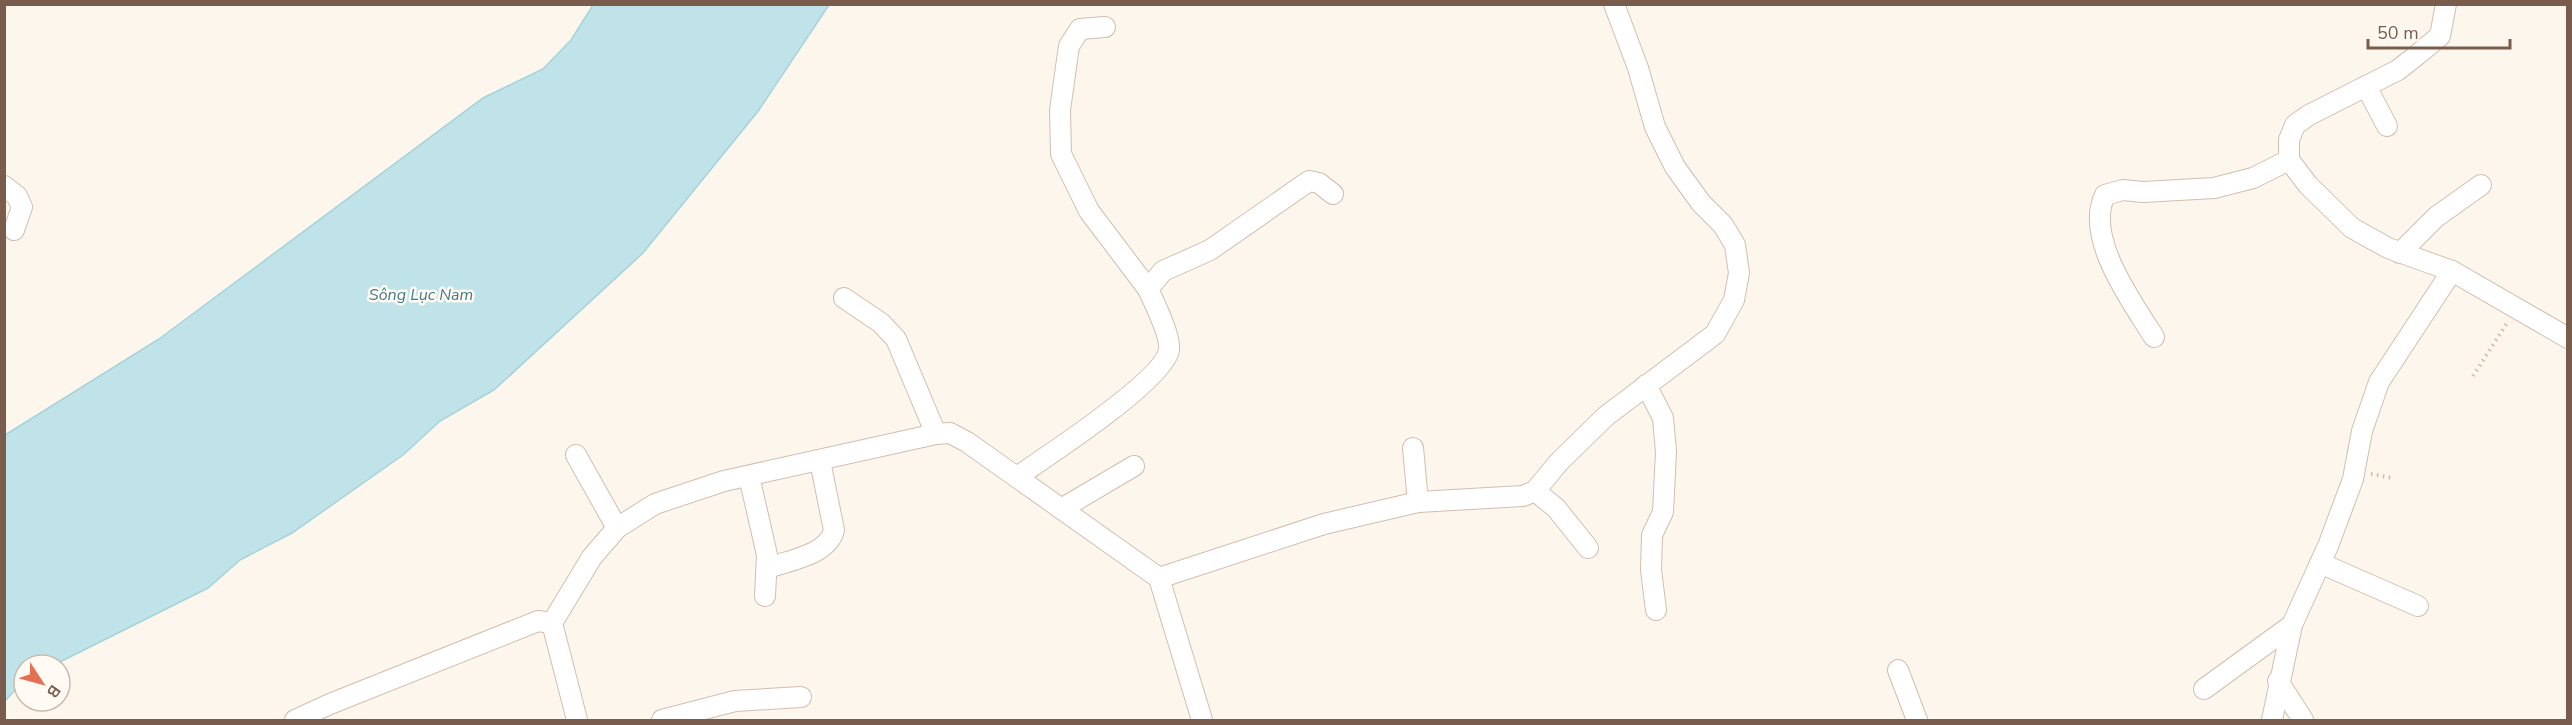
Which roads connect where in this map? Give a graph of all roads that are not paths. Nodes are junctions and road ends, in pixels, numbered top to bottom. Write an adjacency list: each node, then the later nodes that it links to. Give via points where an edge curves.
1 (1614, 4): 17 (street, via 1655,127 1675,167 1701,203 1724,225 1735,245 1739,273 1734,300 1715,334)
2 (2446, 4): 4 (street, via 2440,36 2398,70)
3 (1105, 27): 13 (street, via 1080,29 1069,46 1060,110 1061,154 1089,211)
4 (2366, 86): 5 (street); 6 (street, via 2295,125 2289,140)
5 (2387, 126)
6 (2289, 160): 11 (street, via 2308,185 2352,228); 15 (street, via 2253,178 2214,188 2123,190 2105,195 2100,206 2102,235 2120,285)
7 (2481, 185): 11 (street, via 2436,217)
8 (4, 186): 10 (street, via 17,196 22,207)
9 (1333, 194): 13 (street, via 1319,183 1309,181 1210,250 1163,271)
10 (14, 230)
11 (2400, 253): 12 (street)
12 (2452, 271): 16 (street); 30 (street, via 2379,382 2362,431 2353,479)
13 (1148, 289): 24 (street, via 1167,338 1169,350 1163,360 1083,432)
14 (844, 298): 18 (street, via 881,323 896,339)
15 (2154, 337)
16 (2568, 338)
17 (1646, 385): 25 (street, via 1606,416); 35 (street, via 1663,418 1666,452 1663,512 1652,535)
18 (936, 434): 21 (street); 24 (street, via 950,433)
19 (1413, 448): 26 (street)
20 (576, 455): 28 (street)
21 (820, 461): 23 (street); 31 (street, via 834,530 832,540 824,548)
22 (1134, 466): 27 (street)
23 (749, 476): 28 (street, via 655,504); 31 (street)
24 (1018, 476): 27 (street)
25 (1535, 491): 26 (street, via 1503,499); 29 (street, via 1556,508)
26 (1418, 502): 32 (street, via 1324,524)
27 (1061, 509): 32 (street)
28 (617, 528): 36 (street, via 592,557)
29 (1588, 548)
30 (2320, 563): 34 (street); 37 (street)
31 (768, 568): 33 (street)
32 (1158, 578): 45 (street)
33 (765, 596)
34 (2418, 606)
35 (1656, 610)
36 (552, 623): 42 (street, via 538,621); 43 (street)
37 (2292, 625): 39 (street); 40 (street)
38 (1898, 670): 46 (street)
39 (2278, 681): 47 (street); 48 (street)
40 (2204, 689)
41 (801, 697): 44 (street, via 735,701)
42 (295, 720)
43 (577, 720)
44 (662, 720)
45 (1202, 720)
46 (1917, 720)
47 (2272, 720)
48 (2302, 720)

